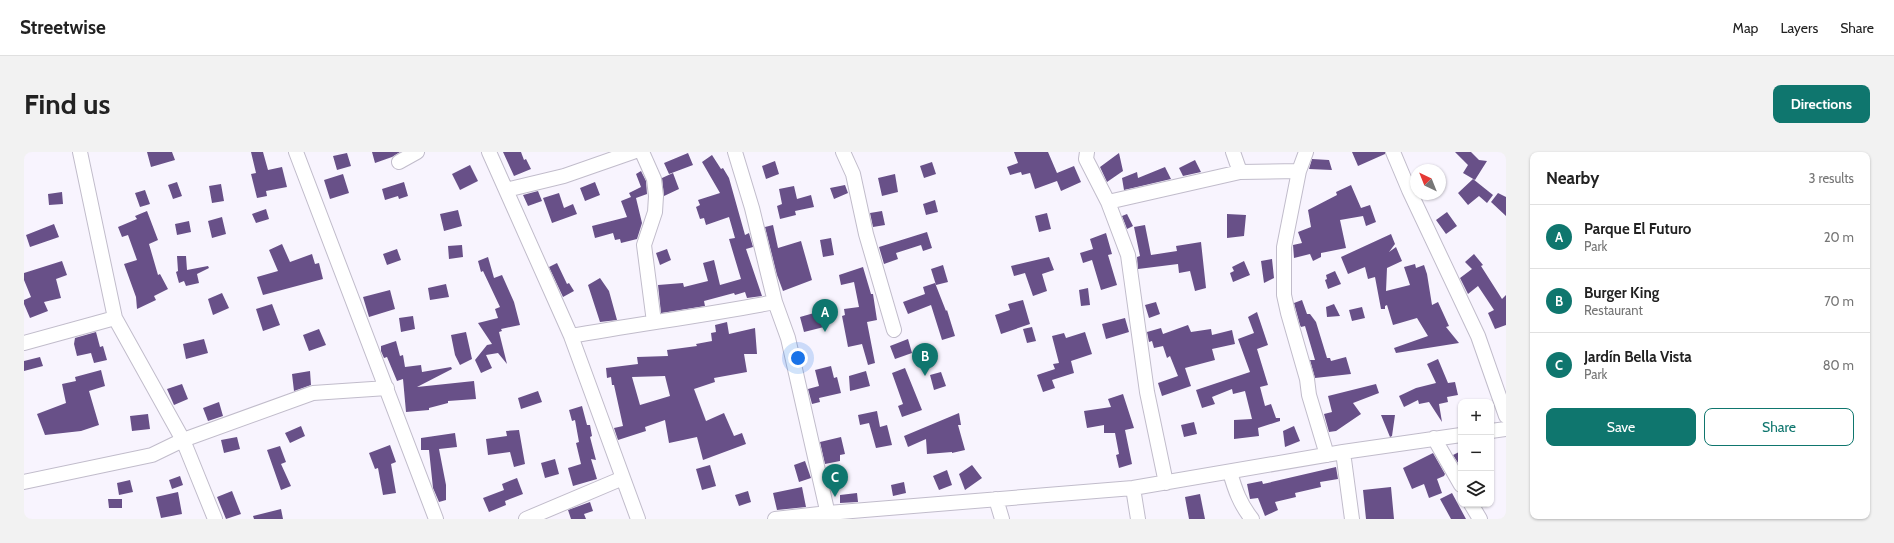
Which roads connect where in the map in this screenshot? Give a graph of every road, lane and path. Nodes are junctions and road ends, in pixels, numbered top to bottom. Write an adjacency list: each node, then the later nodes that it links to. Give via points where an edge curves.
1 (80, 152): 19 (street)
2 (296, 152): 24 (street)
3 (417, 152): 13 (street)
4 (488, 152): 16 (street)
5 (642, 152): 20 (street, via 654,178 656,196 655,212 644,245)
6 (735, 152): 18 (street)
7 (843, 152): 21 (street, via 853,174 866,234)
8 (1087, 152): 17 (street, via 1086,159)
9 (1233, 152): 15 (street)
10 (1306, 152): 14 (street)
11 (1393, 152): 25 (street, via 1478,336)
12 (628, 153): 16 (street, via 564,176)
13 (399, 162)
14 (1299, 171): 15 (street); 32 (street, via 1284,247 1284,295 1307,379 1309,396)
15 (1240, 172): 17 (street)
16 (506, 190): 22 (street)
17 (1108, 202): 37 (street, via 1128,255 1147,392)
18 (776, 302): 20 (street, via 705,316); 41 (street, via 788,338)
19 (115, 318): 23 (street); 30 (street)
20 (654, 322): 22 (street)
21 (894, 330)
22 (571, 336): 34 (street)
23 (24, 343)
24 (387, 388): 30 (street, via 313,393); 43 (street)
25 (1506, 416)
26 (1506, 429): 27 (street)
27 (1494, 431)
28 (1458, 435): 29 (street)
29 (1434, 438): 31 (street); 35 (street)
30 (183, 440): 36 (street, via 140,459); 42 (street)
31 (1343, 452): 32 (street); 50 (street)
32 (1327, 455): 33 (street)
33 (1230, 472): 37 (street); 49 (street, via 1236,494)
34 (623, 478): 44 (street); 45 (street)
35 (1458, 480)
36 (24, 482)
37 (1166, 483): 38 (street)
38 (1133, 488): 39 (street); 48 (street)
39 (996, 499): 41 (street); 47 (street)
40 (1474, 507): 51 (street)
41 (828, 516): 46 (street)
42 (215, 519)
43 (436, 519)
44 (526, 519)
45 (638, 519)
46 (775, 519)
47 (1002, 519)
48 (1138, 519)
49 (1252, 519)
50 (1352, 519)
51 (1480, 519)

